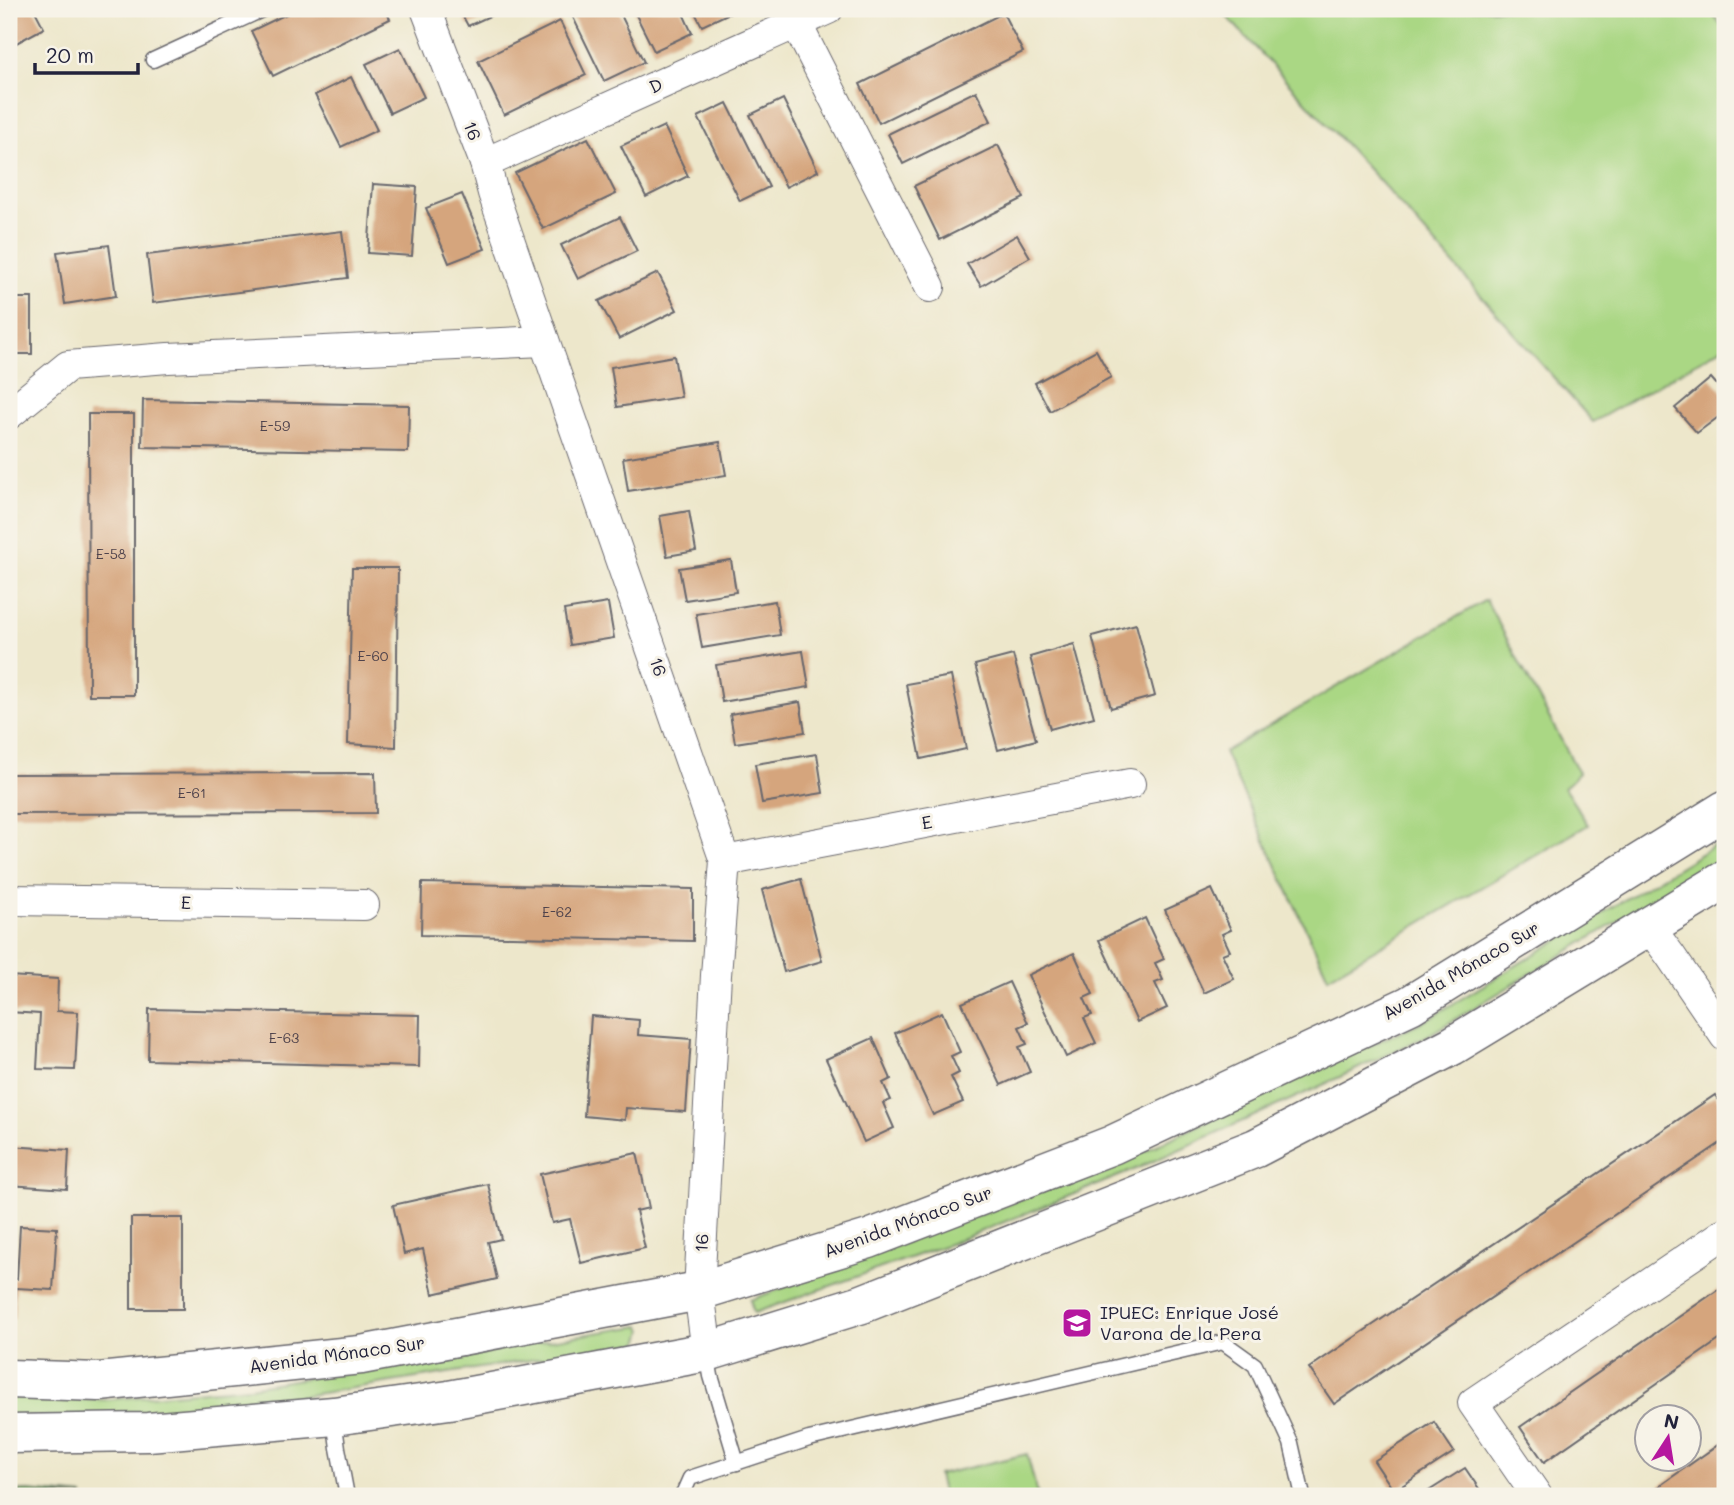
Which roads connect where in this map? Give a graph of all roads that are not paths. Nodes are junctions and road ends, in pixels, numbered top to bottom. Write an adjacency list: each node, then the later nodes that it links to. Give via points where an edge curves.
1 (264, 9): 5 (lane)
2 (426, 9): 6 (street, 16)
3 (828, 9): 4 (street, D)
4 (793, 16): 6 (street, D); 7 (street)
5 (153, 60)
6 (485, 163): 8 (street, 16)
7 (930, 286)
8 (544, 341): 9 (street, via 68,366); 12 (street, 16)
9 (9, 414)
10 (1130, 785): 12 (street, E)
11 (1725, 810): 19 (main road, Avenida Mónaco Sur, via 1410,1005 1373,1023 1112,1144 869,1239)
12 (725, 861): 19 (street, 16)
13 (1725, 880): 16 (main road)
14 (9, 900): 15 (street, E)
15 (364, 905)
16 (1649, 927): 17 (street); 20 (main road, via 1452,1046 1256,1148 862,1304)
17 (1725, 1036)
18 (1725, 1233): 28 (street, via 1473,1403)
19 (699, 1292): 20 (street, 16); 21 (main road, Avenida Mónaco Sur, via 361,1355 99,1382)
20 (706, 1352): 22 (main road, via 449,1400); 24 (lane)
21 (9, 1379)
22 (334, 1416): 23 (main road, via 148,1432); 25 (lane)
23 (9, 1434)
24 (737, 1463): 26 (lane, via 690,1478); 27 (lane, via 809,1439 1223,1342 1255,1365 1291,1443)
25 (347, 1496)
26 (682, 1496)
27 (1303, 1496)
28 (1537, 1496)

